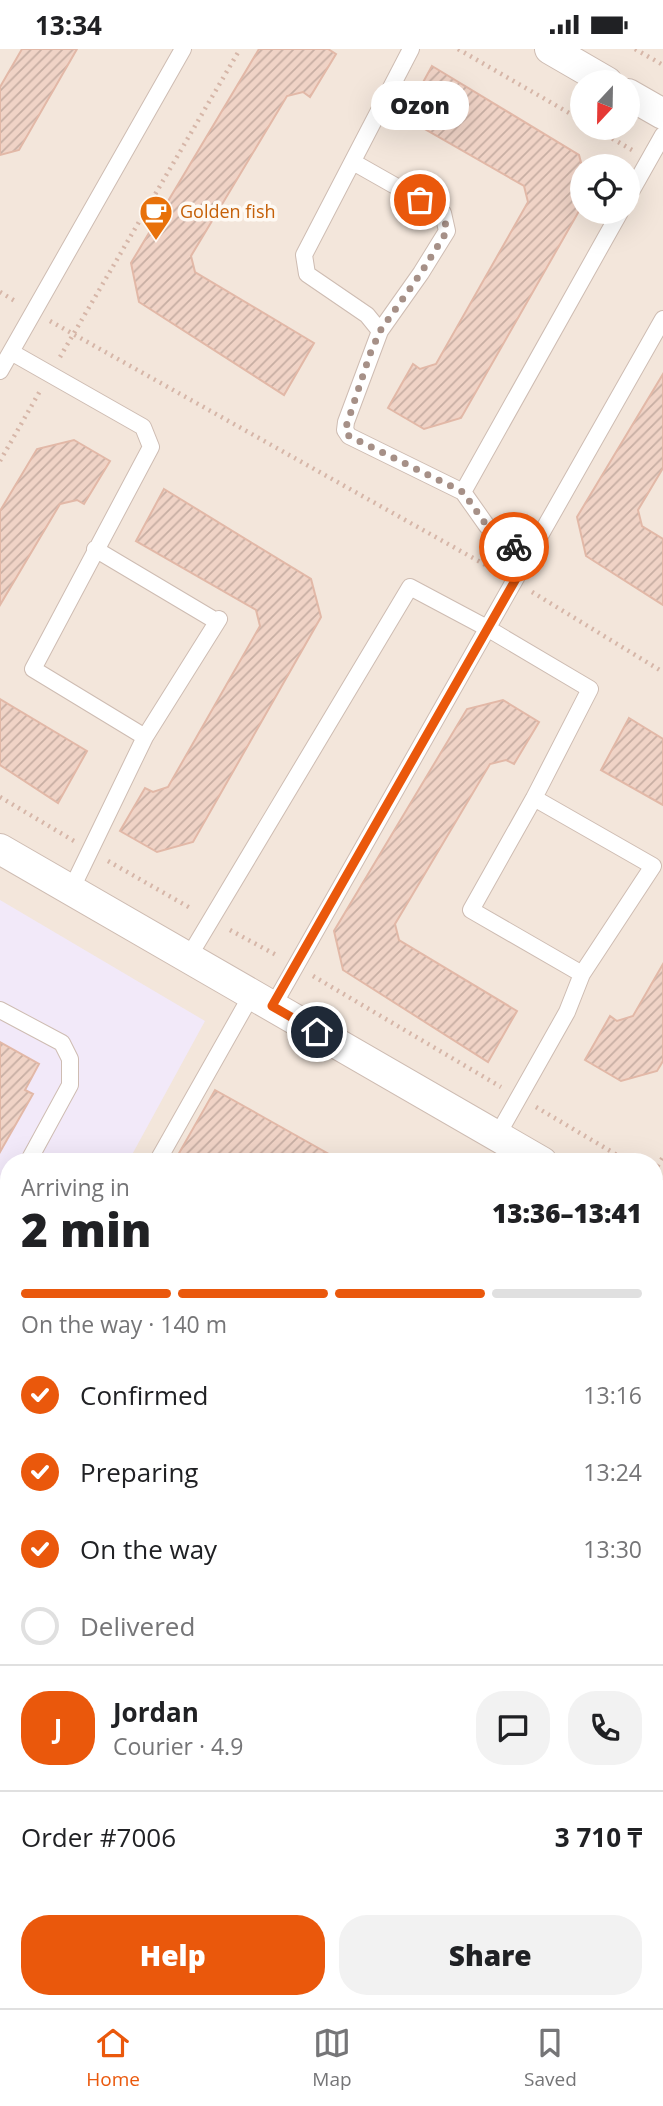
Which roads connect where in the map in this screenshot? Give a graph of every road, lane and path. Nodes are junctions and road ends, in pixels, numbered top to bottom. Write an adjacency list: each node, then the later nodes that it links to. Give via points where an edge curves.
1 (183, 49): 17 (lane)
2 (240, 49): 20 (path)
3 (411, 49): 13 (lane)
4 (458, 49): 10 (path)
5 (550, 49): 8 (street)
6 (635, 49): 7 (path)
7 (663, 65)
8 (586, 70)
9 (640, 101): 11 (street)
10 (570, 114)
11 (663, 114)
12 (663, 135): 14 (lane)
13 (353, 162): 19 (lane, via 304,255 307,274 367,315); 19 (lane, via 443,213 447,231)
14 (640, 176)
15 (613, 224): 25 (lane)
16 (0, 292): 17 (path)
17 (33, 312): 20 (path); 21 (lane)
18 (663, 319): 27 (lane)
19 (380, 331): 25 (lane, via 345,430)
20 (73, 334): 23 (path); 28 (path)
21 (11, 352): 22 (lane); 23 (lane)
22 (0, 371)
23 (50, 375): 24 (path); 26 (lane, via 142,427 151,447)
24 (0, 461)
25 (463, 492): 27 (lane, via 487,526)
26 (95, 549): 31 (lane, via 33,669); 31 (lane, via 219,619)
27 (529, 556): 28 (lane)
28 (514, 581): 29 (lane); 30 (path)
29 (487, 628): 32 (lane, via 590,689); 35 (lane, via 410,587); 37 (lane)
30 (663, 672)
31 (145, 737): 34 (lane)
32 (534, 798): 36 (lane, via 471,910); 36 (lane, via 653,866)
33 (0, 849): 34 (street)
34 (71, 890): 35 (street)
35 (188, 958): 37 (street)
36 (582, 974): 39 (lane, via 567,1012)
37 (262, 1000): 39 (street); 41 (lane)
38 (0, 1010): 40 (lane, via 62,1043 70,1059 70,1085)
39 (497, 1136): 42 (street)
40 (34, 1153)
41 (163, 1153)
42 (526, 1153)

